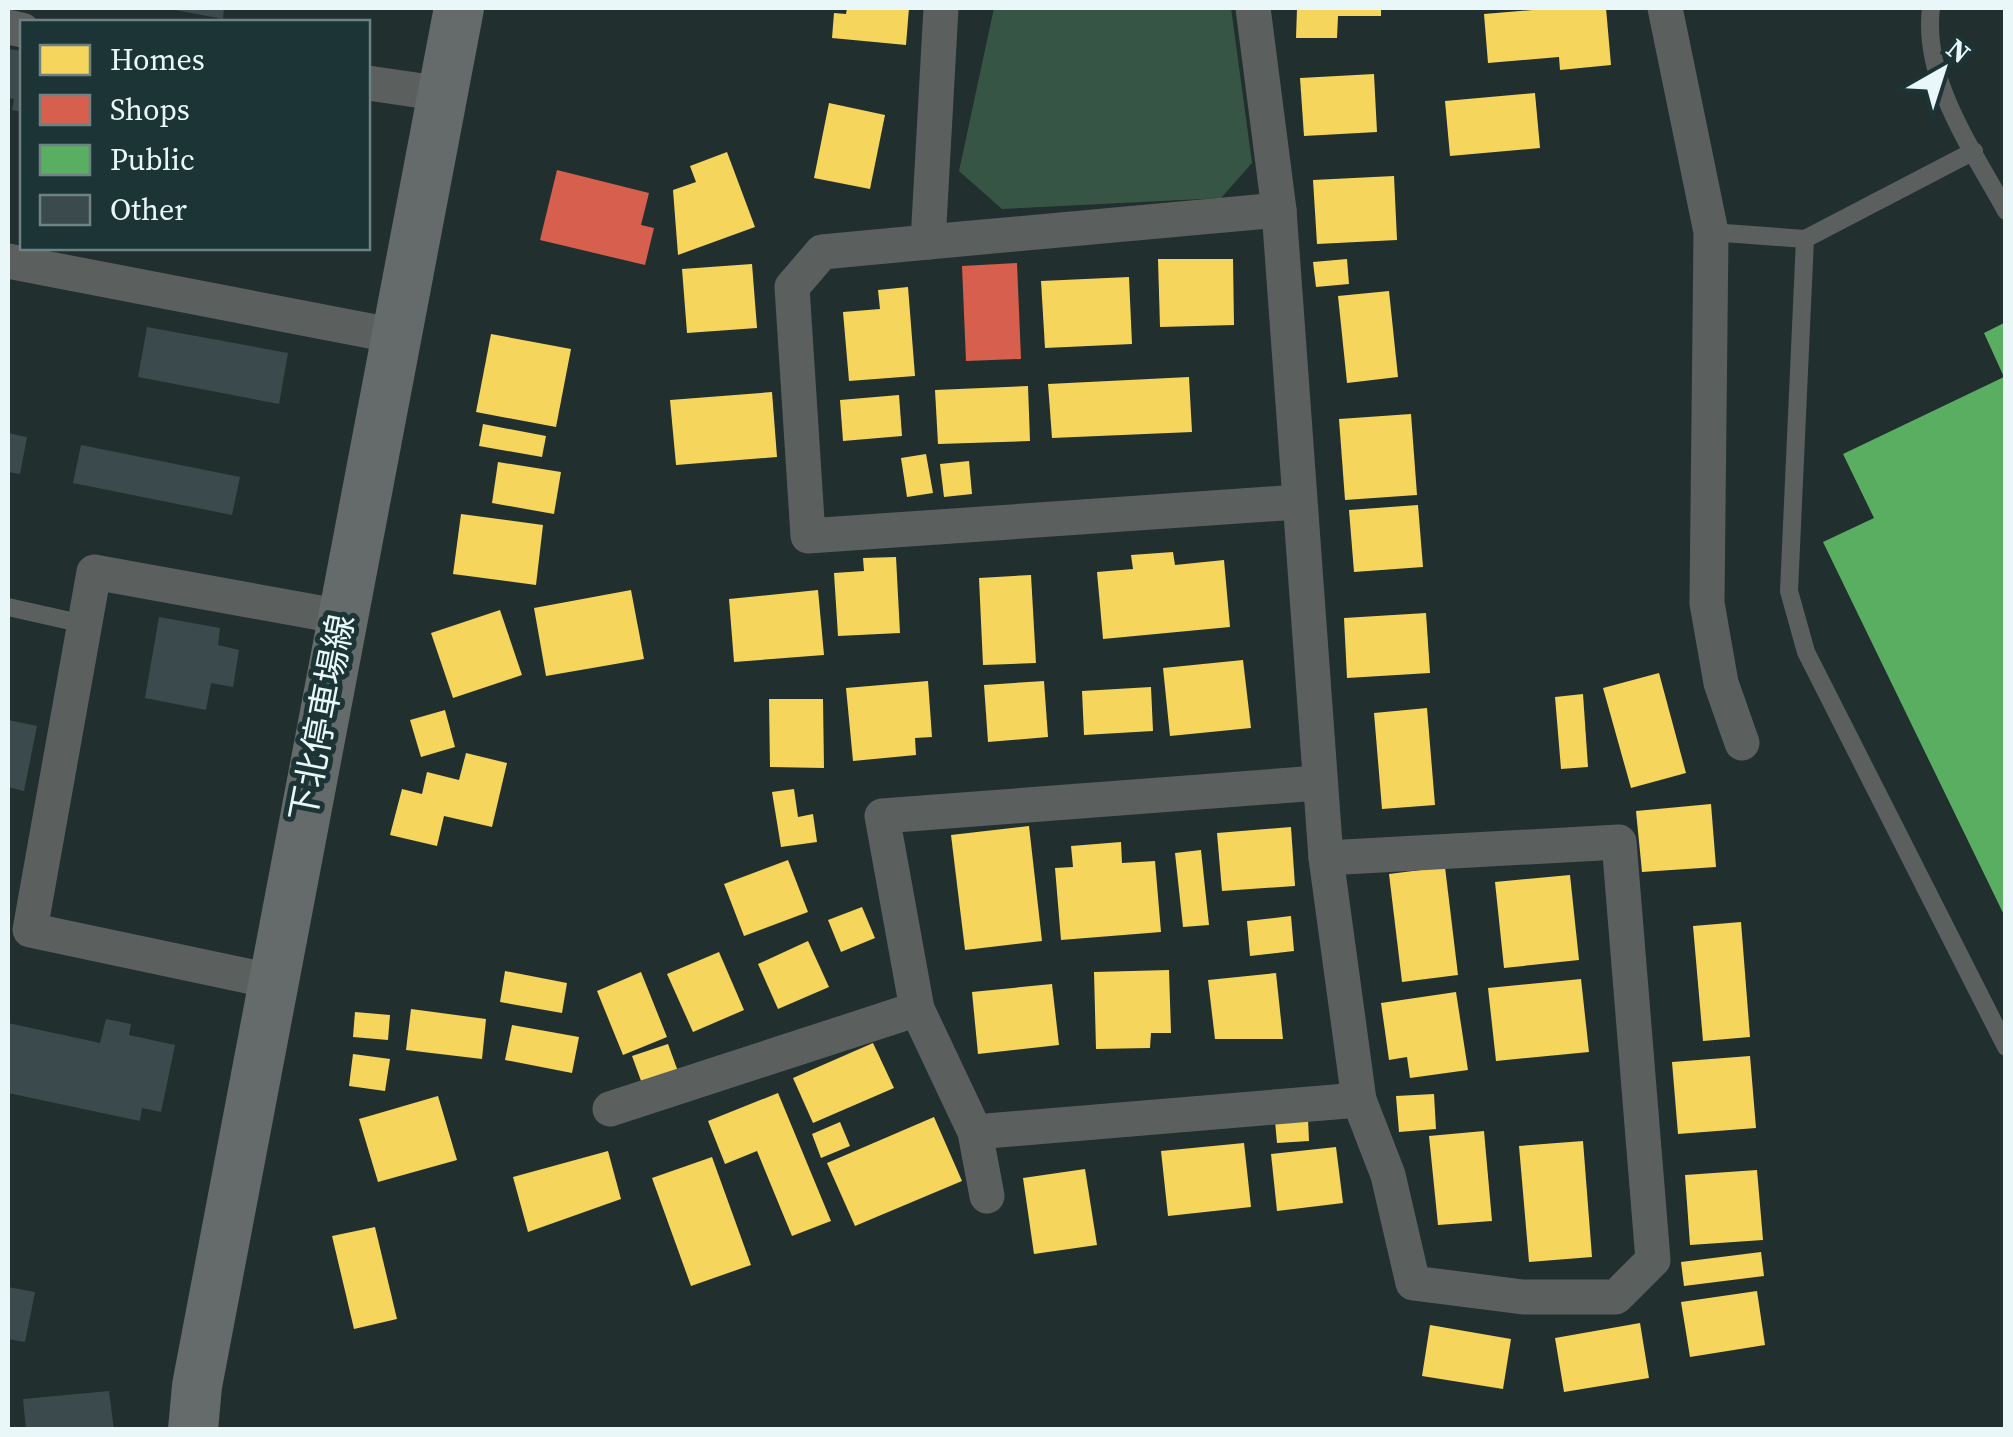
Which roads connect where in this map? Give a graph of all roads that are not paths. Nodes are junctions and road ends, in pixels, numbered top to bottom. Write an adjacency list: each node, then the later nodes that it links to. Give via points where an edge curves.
1 (460, 8): 7 (main road, 下北停車場線)
2 (941, 8): 13 (street)
3 (1252, 8): 9 (street)
4 (1665, 8): 11 (street)
5 (1930, 8): 8 (lane, via 1938,79)
6 (370, 83): 7 (street)
7 (442, 94): 15 (main road, 下北停車場線)
8 (1974, 152): 10 (lane); 12 (lane)
9 (1278, 210): 13 (street); 16 (street)
10 (2006, 211)
11 (1711, 232): 12 (lane); 20 (street, via 1707,602 1721,683)
12 (1804, 239): 25 (lane, via 1789,591 1806,652)
13 (928, 242): 16 (street, via 822,252 792,287 808,536)
14 (8, 262): 15 (street)
15 (396, 336): 18 (main road, 下北停車場線)
16 (1298, 502): 21 (street)
17 (8, 606): 19 (lane)
18 (342, 617): 19 (street, via 94,572); 23 (main road, 下北停車場線)
19 (84, 624): 23 (street, via 30,930)
20 (1742, 742)
21 (1318, 783): 22 (street); 24 (street, via 882,816)
22 (1326, 858): 26 (street); 26 (street, via 1619,842 1654,1260 1616,1297 1524,1297 1413,1283 1388,1174)
23 (272, 981): 30 (main road, 下北停車場線)
24 (917, 1009): 27 (street); 28 (street)
25 (2006, 1047)
26 (1358, 1100): 28 (street)
27 (610, 1110)
28 (976, 1132): 29 (street)
29 (987, 1196)
30 (193, 1430)

